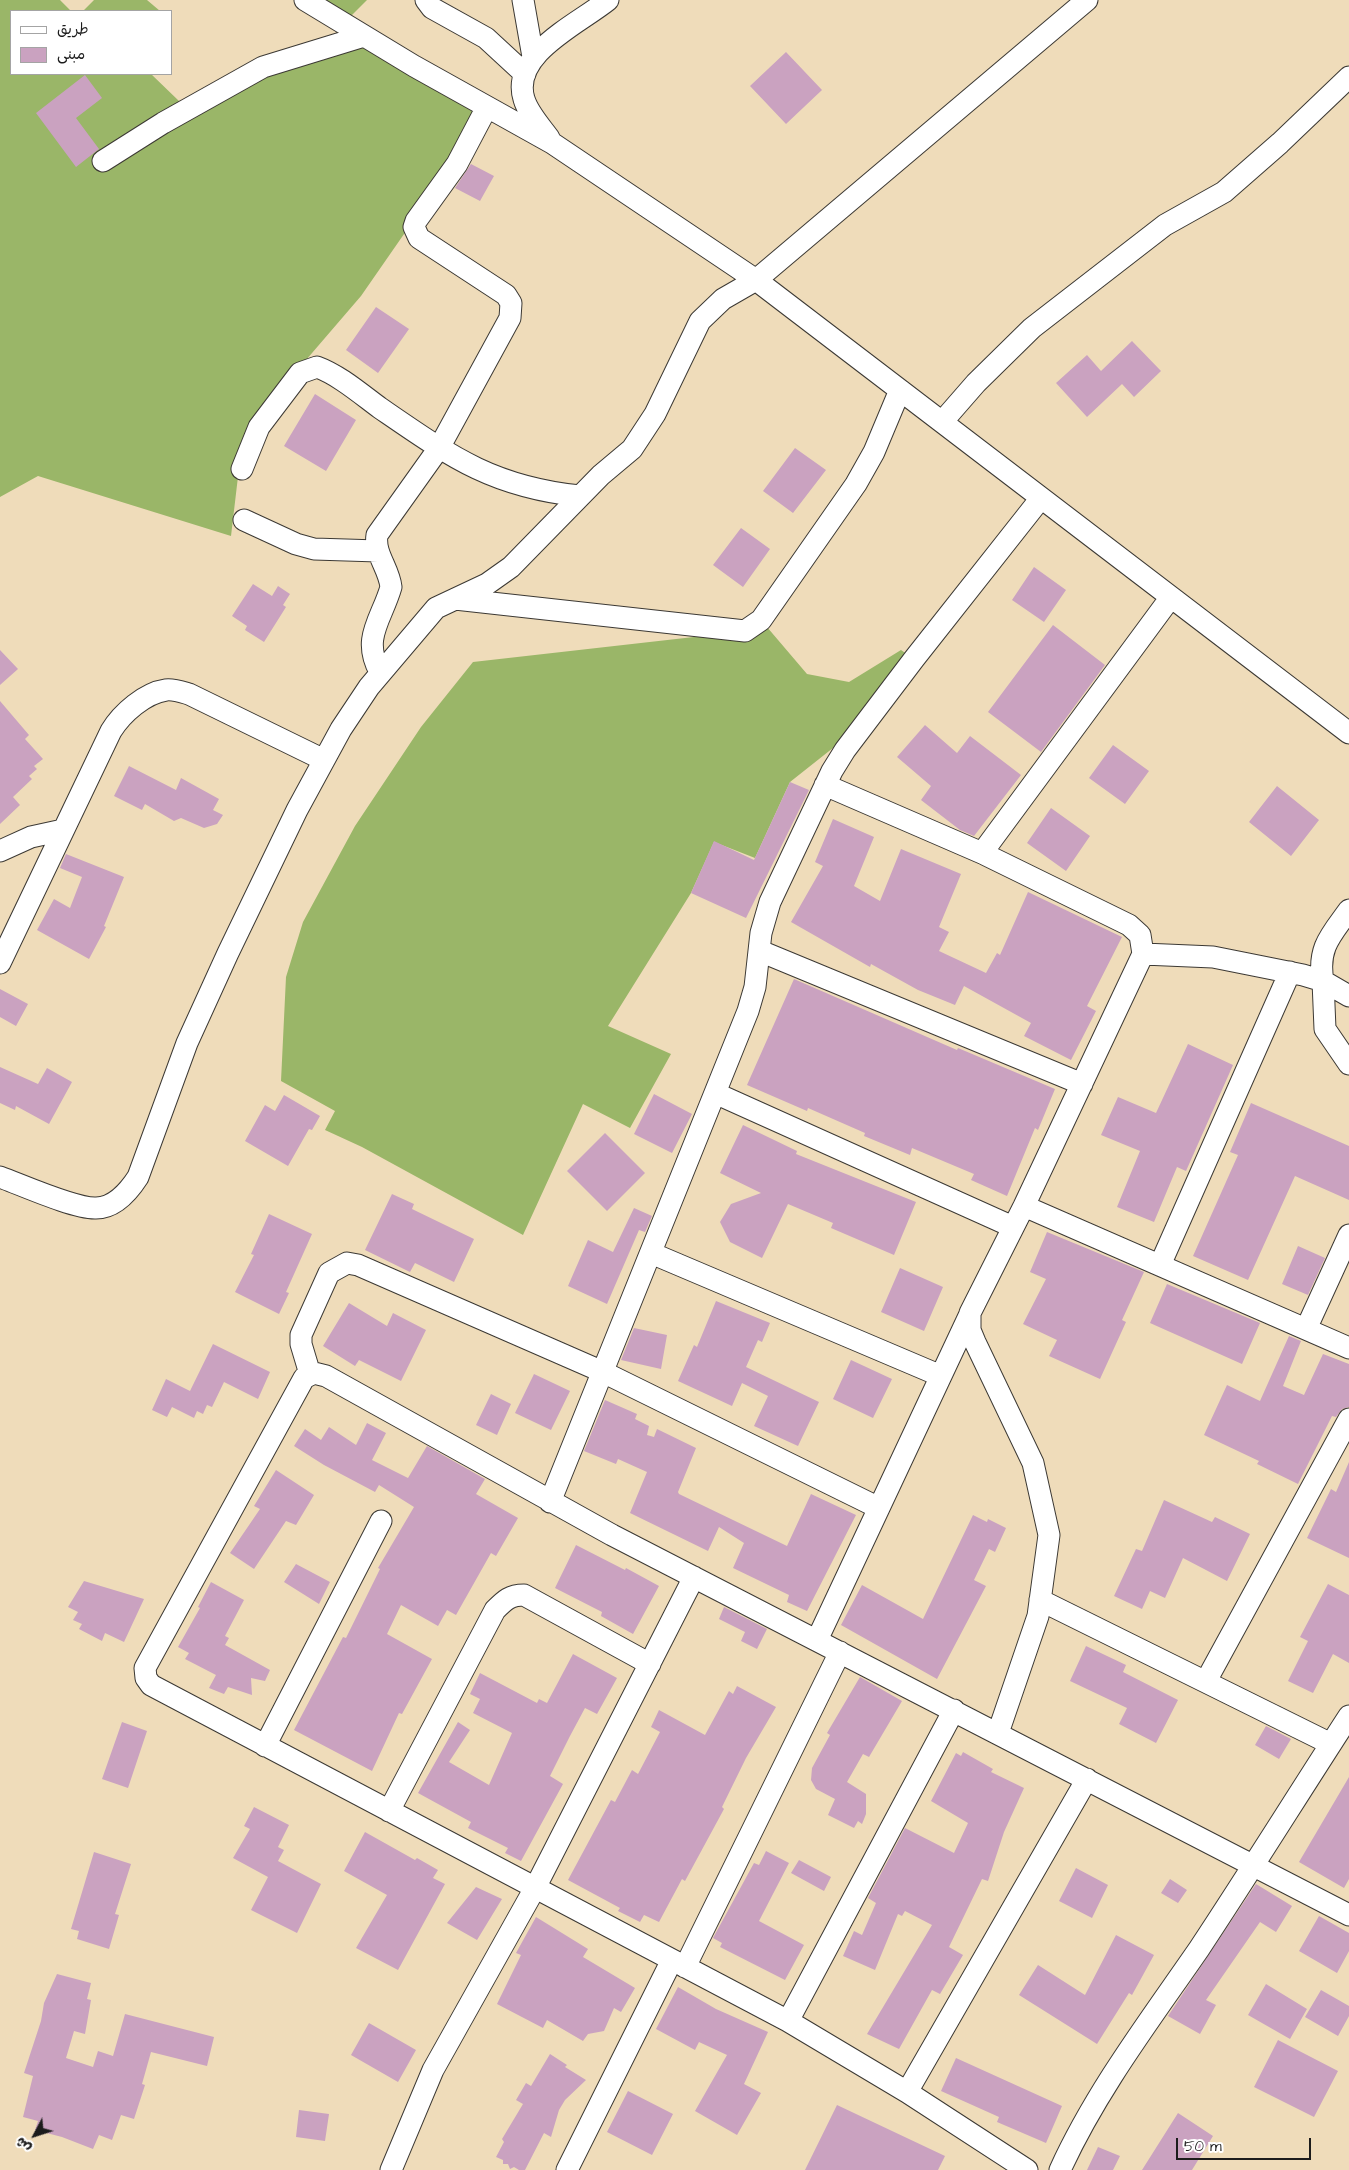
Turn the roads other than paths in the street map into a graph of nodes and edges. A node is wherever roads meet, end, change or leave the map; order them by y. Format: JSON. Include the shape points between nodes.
{"nodes":[{"id":1,"x":305,"y":0,"type":"edge"},
{"id":2,"x":426,"y":0,"type":"edge"},
{"id":3,"x":523,"y":0,"type":"edge"},
{"id":4,"x":608,"y":0,"type":"edge"},
{"id":5,"x":1087,"y":0,"type":"edge"},
{"id":6,"x":364,"y":36,"type":"junction"},
{"id":7,"x":528,"y":65,"type":"junction"},
{"id":8,"x":1349,"y":78,"type":"edge"},
{"id":9,"x":487,"y":107,"type":"junction"},
{"id":10,"x":552,"y":143,"type":"junction"},
{"id":11,"x":103,"y":161,"type":"dead end"},
{"id":12,"x":756,"y":280,"type":"junction"},
{"id":13,"x":900,"y":390,"type":"junction"},
{"id":14,"x":942,"y":422,"type":"junction"},
{"id":15,"x":439,"y":448,"type":"junction"},
{"id":16,"x":242,"y":468,"type":"dead end"},
{"id":17,"x":580,"y":496,"type":"junction"},
{"id":18,"x":1041,"y":498,"type":"junction"},
{"id":19,"x":244,"y":520,"type":"dead end"},
{"id":20,"x":378,"y":551,"type":"junction"},
{"id":21,"x":1172,"y":597,"type":"junction"},
{"id":22,"x":452,"y":598,"type":"junction"},
{"id":23,"x":380,"y":672,"type":"junction"},
{"id":24,"x":1349,"y":733,"type":"edge"},
{"id":25,"x":324,"y":760,"type":"junction"},
{"id":26,"x":825,"y":785,"type":"junction"},
{"id":27,"x":63,"y":830,"type":"junction"},
{"id":28,"x":0,"y":851,"type":"edge"},
{"id":29,"x":982,"y":853,"type":"junction"},
{"id":30,"x":1349,"y":910,"type":"edge"},
{"id":31,"x":760,"y":951,"type":"junction"},
{"id":32,"x":1143,"y":954,"type":"junction"},
{"id":33,"x":0,"y":962,"type":"edge"},
{"id":34,"x":1290,"y":972,"type":"junction"},
{"id":35,"x":1323,"y":981,"type":"junction"},
{"id":36,"x":1349,"y":996,"type":"edge"},
{"id":37,"x":1349,"y":1064,"type":"edge"},
{"id":38,"x":1082,"y":1084,"type":"junction"},
{"id":39,"x":715,"y":1093,"type":"junction"},
{"id":40,"x":0,"y":1178,"type":"edge"},
{"id":41,"x":1024,"y":1206,"type":"junction"},
{"id":42,"x":1013,"y":1226,"type":"junction"},
{"id":43,"x":1349,"y":1235,"type":"edge"},
{"id":44,"x":651,"y":1253,"type":"junction"},
{"id":45,"x":1160,"y":1266,"type":"junction"},
{"id":46,"x":970,"y":1313,"type":"junction"},
{"id":47,"x":1306,"y":1329,"type":"junction"},
{"id":48,"x":1349,"y":1348,"type":"edge"},
{"id":49,"x":603,"y":1372,"type":"junction"},
{"id":50,"x":310,"y":1374,"type":"junction"},
{"id":51,"x":941,"y":1376,"type":"junction"},
{"id":52,"x":1349,"y":1419,"type":"edge"},
{"id":53,"x":550,"y":1502,"type":"junction"},
{"id":54,"x":879,"y":1508,"type":"junction"},
{"id":55,"x":381,"y":1521,"type":"dead end"},
{"id":56,"x":694,"y":1577,"type":"junction"},
{"id":57,"x":1040,"y":1600,"type":"junction"},
{"id":58,"x":818,"y":1640,"type":"junction"},
{"id":59,"x":840,"y":1652,"type":"junction"},
{"id":60,"x":650,"y":1664,"type":"junction"},
{"id":61,"x":1206,"y":1681,"type":"junction"},
{"id":62,"x":954,"y":1710,"type":"junction"},
{"id":63,"x":1349,"y":1716,"type":"edge"},
{"id":64,"x":998,"y":1733,"type":"junction"},
{"id":65,"x":1331,"y":1744,"type":"junction"},
{"id":66,"x":265,"y":1746,"type":"junction"},
{"id":67,"x":1087,"y":1779,"type":"junction"},
{"id":68,"x":388,"y":1811,"type":"junction"},
{"id":69,"x":1254,"y":1866,"type":"junction"},
{"id":70,"x":535,"y":1888,"type":"junction"},
{"id":71,"x":1349,"y":1915,"type":"edge"},
{"id":72,"x":678,"y":1964,"type":"junction"},
{"id":73,"x":788,"y":2021,"type":"junction"},
{"id":74,"x":907,"y":2092,"type":"junction"},
{"id":75,"x":391,"y":2170,"type":"edge"},
{"id":76,"x":567,"y":2170,"type":"edge"},
{"id":77,"x":1026,"y":2170,"type":"edge"},
{"id":78,"x":1060,"y":2170,"type":"edge"}],
"edges":[{"from":1,"to":6,"type":"street"},
{"from":2,"to":7,"type":"street","via":[[432,8]]},
{"from":3,"to":7,"type":"street"},
{"from":4,"to":7,"type":"street"},
{"from":5,"to":12,"type":"street"},
{"from":6,"to":9,"type":"street"},
{"from":6,"to":11,"type":"street","via":[[263,67]]},
{"from":7,"to":10,"type":"street","via":[[523,98]]},
{"from":8,"to":14,"type":"street","via":[[1224,192],[1165,225],[1032,328],[976,382]]},
{"from":9,"to":10,"type":"street"},
{"from":9,"to":15,"type":"street","via":[[457,164],[414,227],[419,238],[506,295],[512,312]]},
{"from":10,"to":12,"type":"street"},
{"from":12,"to":13,"type":"street"},
{"from":12,"to":17,"type":"street","via":[[723,299],[706,314],[642,438]]},
{"from":13,"to":14,"type":"street"},
{"from":13,"to":22,"type":"street","via":[[874,452],[856,484],[761,620],[745,631]]},
{"from":14,"to":18,"type":"street"},
{"from":15,"to":16,"type":"street","via":[[316,367],[300,374],[259,427]]},
{"from":15,"to":17,"type":"street","via":[[502,481],[551,493]]},
{"from":15,"to":20,"type":"street","via":[[377,535]]},
{"from":17,"to":22,"type":"street","via":[[511,567],[487,584]]},
{"from":18,"to":21,"type":"street"},
{"from":18,"to":26,"type":"street","via":[[845,750]]},
{"from":19,"to":20,"type":"street","via":[[314,549]]},
{"from":20,"to":23,"type":"street","via":[[391,587],[371,643]]},
{"from":21,"to":24,"type":"street"},
{"from":21,"to":29,"type":"street"},
{"from":22,"to":23,"type":"street","via":[[431,613]]},
{"from":23,"to":25,"type":"street","via":[[351,712]]},
{"from":25,"to":27,"type":"street","via":[[189,694],[168,690],[156,693],[115,724]]},
{"from":25,"to":40,"type":"street","via":[[187,1042],[138,1177],[130,1190],[114,1201],[94,1208]]},
{"from":26,"to":29,"type":"street"},
{"from":26,"to":31,"type":"street","via":[[770,902],[761,933]]},
{"from":27,"to":28,"type":"street","via":[[31,837]]},
{"from":27,"to":33,"type":"street"},
{"from":29,"to":32,"type":"street","via":[[1129,925],[1140,935]]},
{"from":30,"to":35,"type":"street","via":[[1328,939],[1320,963]]},
{"from":31,"to":38,"type":"street"},
{"from":31,"to":39,"type":"street","via":[[748,1011]]},
{"from":32,"to":34,"type":"street","via":[[1213,957]]},
{"from":32,"to":38,"type":"street"},
{"from":34,"to":35,"type":"street"},
{"from":34,"to":45,"type":"street"},
{"from":35,"to":36,"type":"street"},
{"from":35,"to":37,"type":"street","via":[[1324,1029]]},
{"from":38,"to":41,"type":"street"},
{"from":39,"to":42,"type":"street"},
{"from":39,"to":44,"type":"street"},
{"from":41,"to":42,"type":"street"},
{"from":41,"to":45,"type":"street"},
{"from":42,"to":46,"type":"street"},
{"from":43,"to":47,"type":"street"},
{"from":44,"to":49,"type":"street"},
{"from":44,"to":51,"type":"street"},
{"from":45,"to":47,"type":"street"},
{"from":46,"to":51,"type":"street"},
{"from":46,"to":57,"type":"street","via":[[970,1330],[975,1342],[1033,1463],[1050,1535]]},
{"from":47,"to":48,"type":"street"},
{"from":49,"to":50,"type":"street","via":[[347,1263],[329,1273],[301,1335]]},
{"from":49,"to":53,"type":"street"},
{"from":49,"to":54,"type":"street"},
{"from":50,"to":53,"type":"street","via":[[326,1376]]},
{"from":50,"to":66,"type":"street","via":[[304,1378],[145,1668],[151,1685]]},
{"from":51,"to":54,"type":"street"},
{"from":52,"to":61,"type":"street"},
{"from":53,"to":56,"type":"street"},
{"from":54,"to":58,"type":"street"},
{"from":55,"to":66,"type":"street"},
{"from":56,"to":58,"type":"street"},
{"from":56,"to":60,"type":"street"},
{"from":57,"to":61,"type":"street"},
{"from":57,"to":64,"type":"street","via":[[1038,1616]]},
{"from":58,"to":59,"type":"street"},
{"from":59,"to":62,"type":"street"},
{"from":59,"to":72,"type":"street"},
{"from":60,"to":68,"type":"street","via":[[524,1595],[506,1599],[495,1610]]},
{"from":60,"to":70,"type":"street"},
{"from":61,"to":65,"type":"street"},
{"from":62,"to":64,"type":"street"},
{"from":62,"to":73,"type":"street"},
{"from":63,"to":65,"type":"street"},
{"from":64,"to":67,"type":"street"},
{"from":65,"to":69,"type":"street"},
{"from":66,"to":68,"type":"street"},
{"from":67,"to":69,"type":"street"},
{"from":67,"to":74,"type":"street"},
{"from":68,"to":70,"type":"street"},
{"from":69,"to":71,"type":"street"},
{"from":69,"to":78,"type":"street","via":[[1123,2060],[1070,2147]]},
{"from":70,"to":72,"type":"street"},
{"from":70,"to":75,"type":"street","via":[[433,2070]]},
{"from":72,"to":73,"type":"street"},
{"from":72,"to":76,"type":"street"},
{"from":73,"to":74,"type":"street"},
{"from":74,"to":77,"type":"street"}]}
